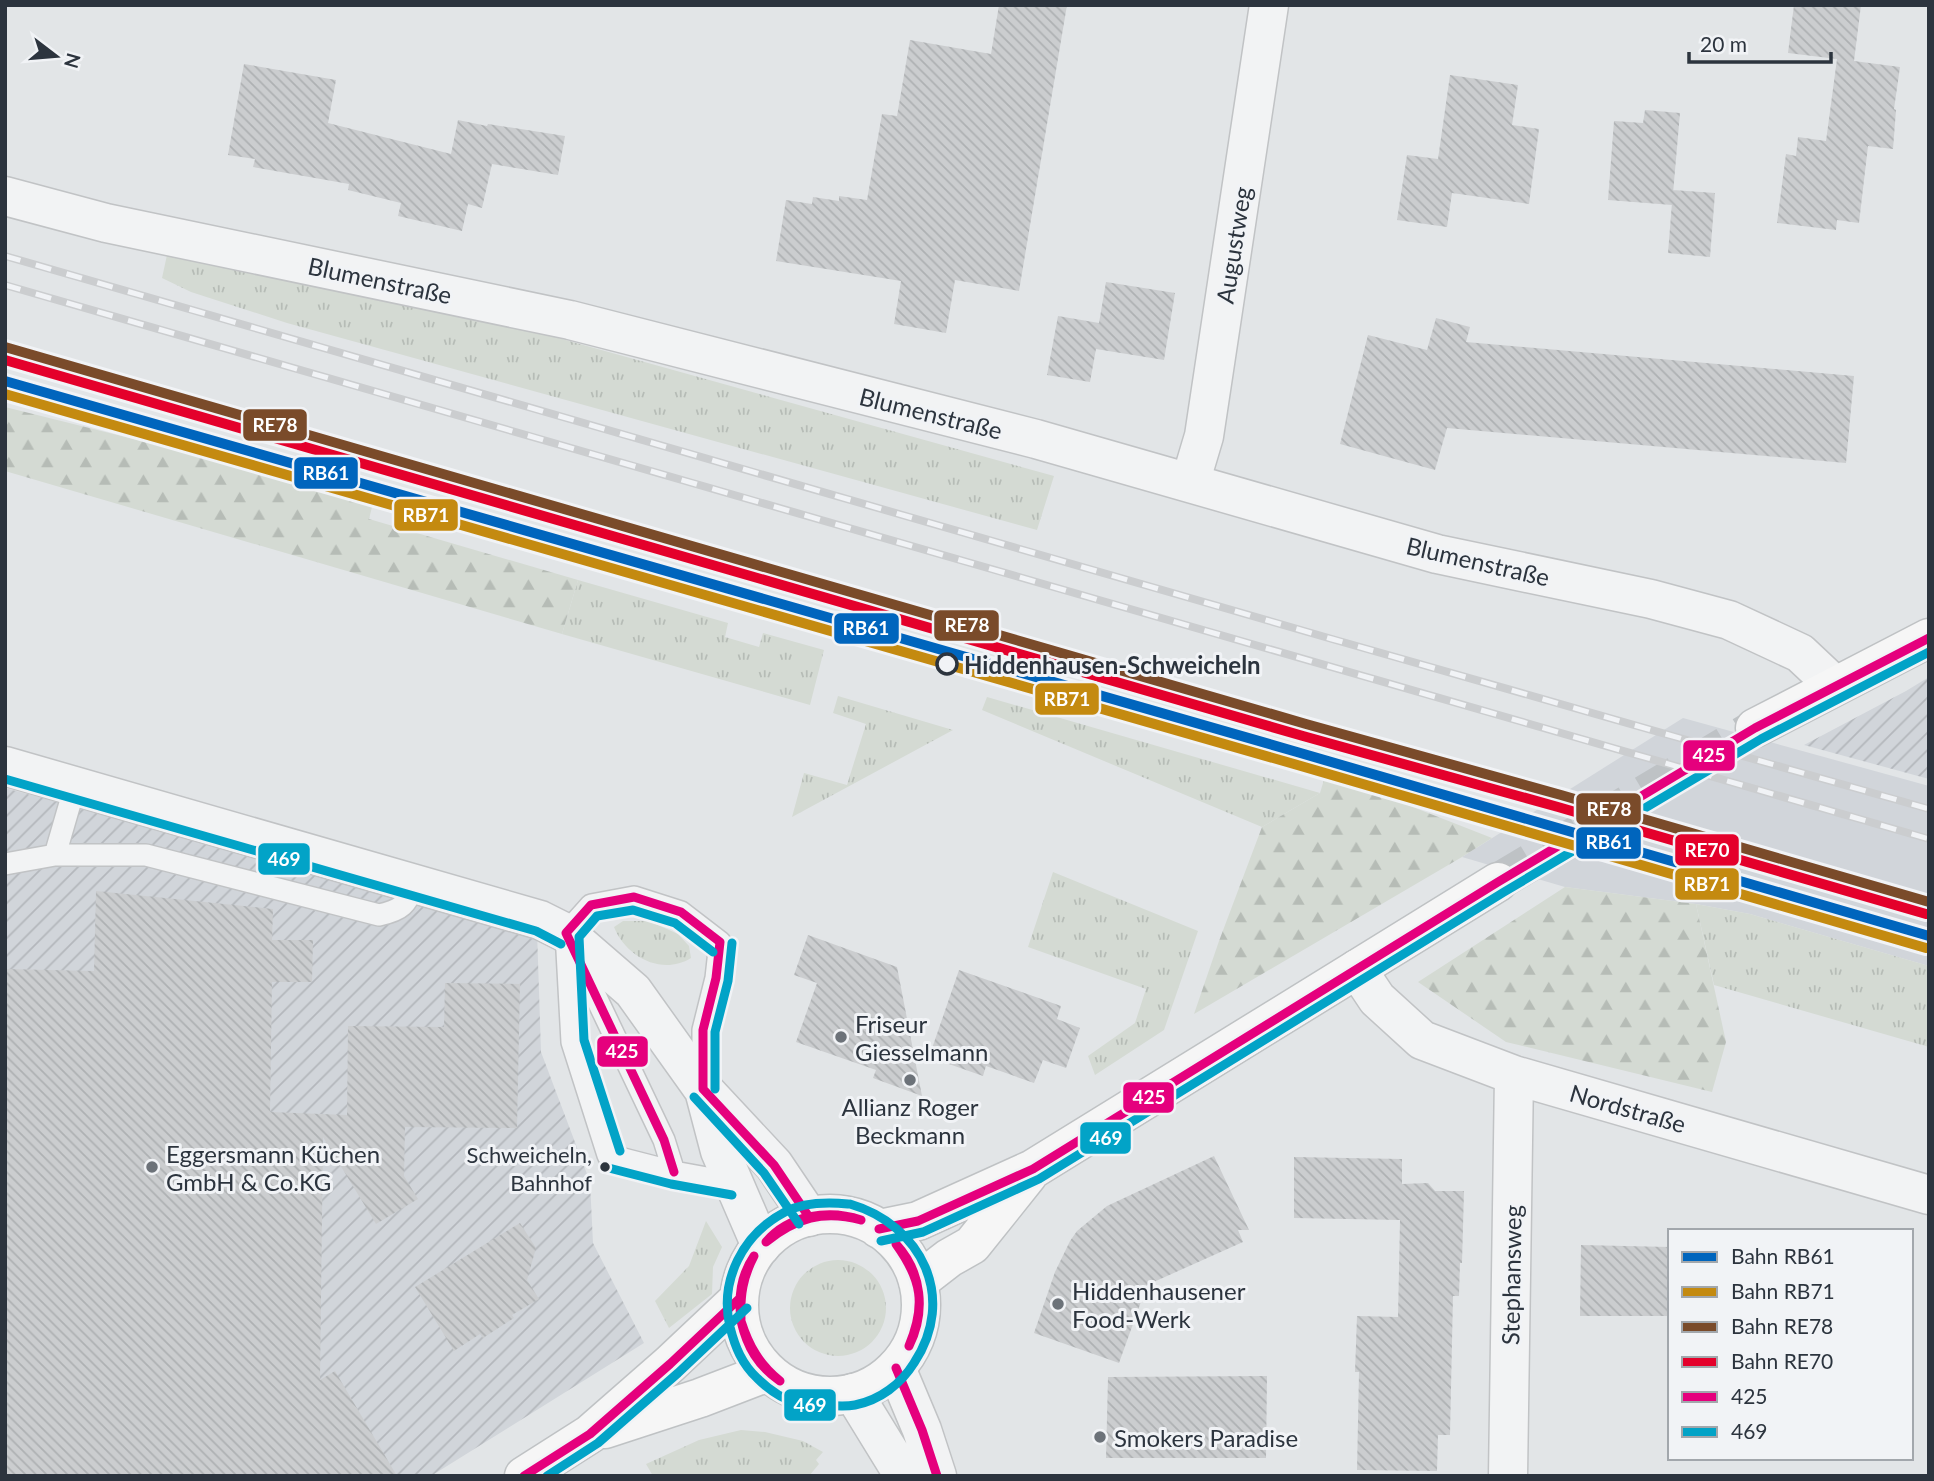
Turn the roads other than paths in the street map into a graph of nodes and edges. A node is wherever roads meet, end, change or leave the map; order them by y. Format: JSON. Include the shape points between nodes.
{"nodes":[{"id":1,"x":1269,"y":5,"type":"edge"},
{"id":2,"x":5,"y":196,"type":"edge"},
{"id":3,"x":1190,"y":483,"type":"junction"},
{"id":4,"x":1929,"y":638,"type":"edge"},
{"id":5,"x":1835,"y":685,"type":"junction"},
{"id":6,"x":1755,"y":727,"type":"tunnel mouth"},
{"id":7,"x":5,"y":766,"type":"edge"},
{"id":8,"x":75,"y":786,"type":"junction"},
{"id":9,"x":55,"y":855,"type":"junction"},
{"id":10,"x":5,"y":864,"type":"edge"},
{"id":11,"x":1498,"y":881,"type":"tunnel mouth"},
{"id":12,"x":415,"y":884,"type":"junction"},
{"id":13,"x":566,"y":933,"type":"junction"},
{"id":14,"x":1357,"y":969,"type":"junction"},
{"id":15,"x":1514,"y":1075,"type":"junction"},
{"id":16,"x":703,"y":1088,"type":"junction"},
{"id":17,"x":1032,"y":1169,"type":"junction"},
{"id":18,"x":674,"y":1172,"type":"junction"},
{"id":19,"x":734,"y":1183,"type":"junction"},
{"id":20,"x":1929,"y":1195,"type":"edge"},
{"id":21,"x":809,"y":1217,"type":"junction"},
{"id":22,"x":879,"y":1229,"type":"junction"},
{"id":23,"x":761,"y":1246,"type":"junction"},
{"id":24,"x":918,"y":1282,"type":"junction"},
{"id":25,"x":739,"y":1299,"type":"junction"},
{"id":26,"x":895,"y":1368,"type":"junction"},
{"id":27,"x":768,"y":1372,"type":"junction"},
{"id":28,"x":853,"y":1393,"type":"junction"},
{"id":29,"x":590,"y":1434,"type":"junction"},
{"id":30,"x":524,"y":1476,"type":"edge"},
{"id":31,"x":904,"y":1476,"type":"edge"},
{"id":32,"x":937,"y":1476,"type":"edge"},
{"id":33,"x":1508,"y":1476,"type":"edge"}],
"edges":[{"from":1,"to":3,"type":"street","name":"Augustweg","via":[[1204,436]]},
{"from":2,"to":3,"type":"street","name":"Blumenstraße","via":[[107,223],[570,320]]},
{"from":3,"to":5,"type":"street","name":"Blumenstraße","via":[[1437,554],[1651,598],[1729,620],[1800,653]]},
{"from":4,"to":5,"type":"main road"},
{"from":5,"to":6,"type":"main road"},
{"from":7,"to":8,"type":"street"},
{"from":8,"to":9,"type":"lane"},
{"from":8,"to":12,"type":"street"},
{"from":9,"to":10,"type":"lane"},
{"from":9,"to":12,"type":"lane","via":[[146,855],[379,915],[407,904]]},
{"from":11,"to":14,"type":"main road"},
{"from":12,"to":13,"type":"street","via":[[540,920]]},
{"from":13,"to":16,"type":"street","via":[[633,990]]},
{"from":13,"to":16,"type":"lane","via":[[590,905],[634,897],[681,912],[720,942],[703,1030]]},
{"from":13,"to":18,"type":"lane","via":[[664,1140]]},
{"from":13,"to":18,"type":"lane","via":[[572,1042],[608,1155]]},
{"from":14,"to":15,"type":"street","name":"Nordstraße","via":[[1377,999],[1422,1040]]},
{"from":14,"to":17,"type":"main road"},
{"from":15,"to":20,"type":"street","name":"Nordstraße"},
{"from":15,"to":33,"type":"street","name":"Stephansweg"},
{"from":16,"to":19,"type":"street"},
{"from":16,"to":21,"type":"street","via":[[774,1165]]},
{"from":17,"to":22,"type":"main road","via":[[918,1221]]},
{"from":17,"to":24,"type":"main road","via":[[972,1245]]},
{"from":18,"to":19,"type":"lane"},
{"from":19,"to":23,"type":"street"},
{"from":21,"to":22,"type":"main road","via":[[847,1216]]},
{"from":21,"to":23,"type":"main road","via":[[791,1223]]},
{"from":22,"to":24,"type":"main road","via":[[910,1262]]},
{"from":23,"to":25,"type":"main road","via":[[742,1280]]},
{"from":24,"to":26,"type":"main road","via":[[918,1329]]},
{"from":25,"to":27,"type":"main road","via":[[741,1326],[751,1352]]},
{"from":25,"to":29,"type":"main road"},
{"from":26,"to":28,"type":"main road","via":[[869,1388]]},
{"from":26,"to":32,"type":"street"},
{"from":27,"to":28,"type":"main road","via":[[806,1393]]},
{"from":27,"to":29,"type":"main road"},
{"from":28,"to":31,"type":"street"},
{"from":29,"to":30,"type":"main road"}]}
